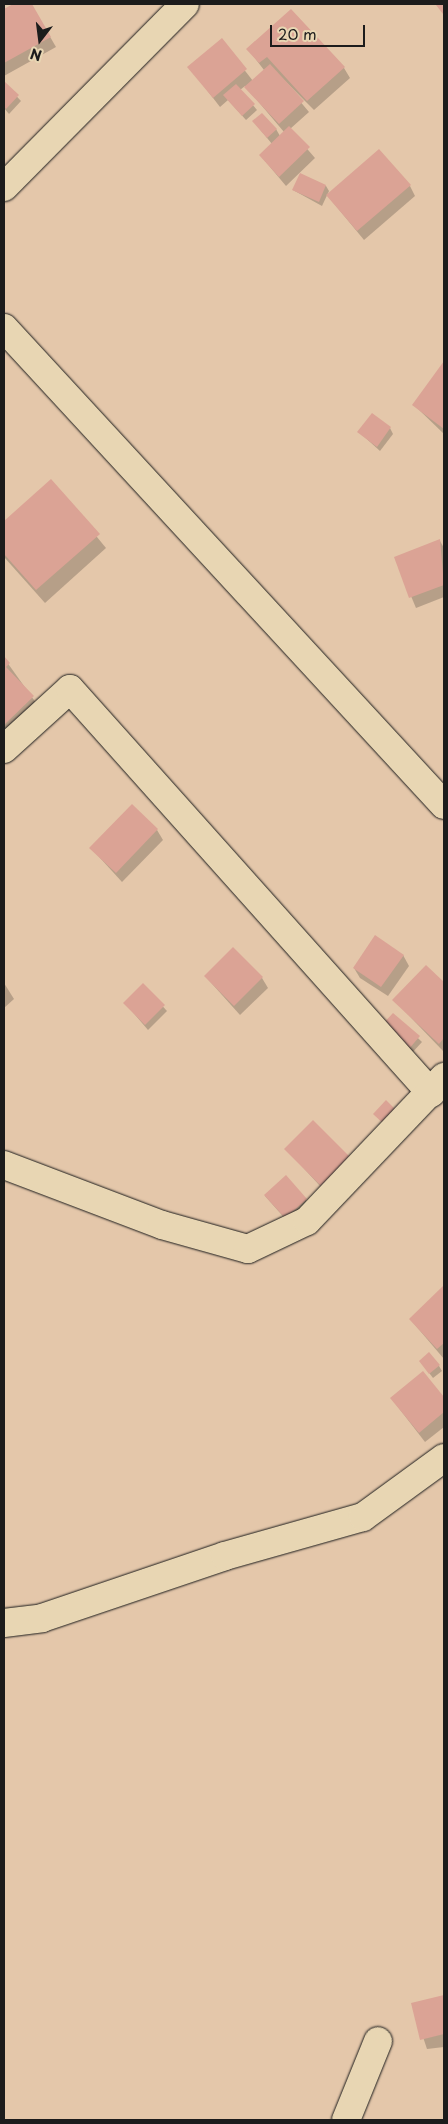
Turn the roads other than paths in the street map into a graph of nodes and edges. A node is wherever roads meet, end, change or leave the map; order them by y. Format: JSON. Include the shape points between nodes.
{"nodes":[{"id":1,"x":185,"y":4,"type":"edge"},
{"id":2,"x":4,"y":187,"type":"edge"},
{"id":3,"x":4,"y":328,"type":"edge"},
{"id":4,"x":4,"y":749,"type":"edge"},
{"id":5,"x":444,"y":805,"type":"edge"},
{"id":6,"x":438,"y":1085,"type":"edge"},
{"id":7,"x":4,"y":1165,"type":"edge"},
{"id":8,"x":444,"y":1458,"type":"edge"},
{"id":9,"x":4,"y":1623,"type":"edge"},
{"id":10,"x":378,"y":2041,"type":"dead end"},
{"id":11,"x":346,"y":2120,"type":"edge"}],
"edges":[{"from":1,"to":2,"type":"street"},
{"from":3,"to":5,"type":"street"},
{"from":4,"to":6,"type":"street","via":[[70,689]]},
{"from":6,"to":7,"type":"street","via":[[306,1221],[248,1249],[162,1225]]},
{"from":8,"to":9,"type":"street","via":[[364,1516],[225,1556],[42,1618]]},
{"from":10,"to":11,"type":"street"}]}
